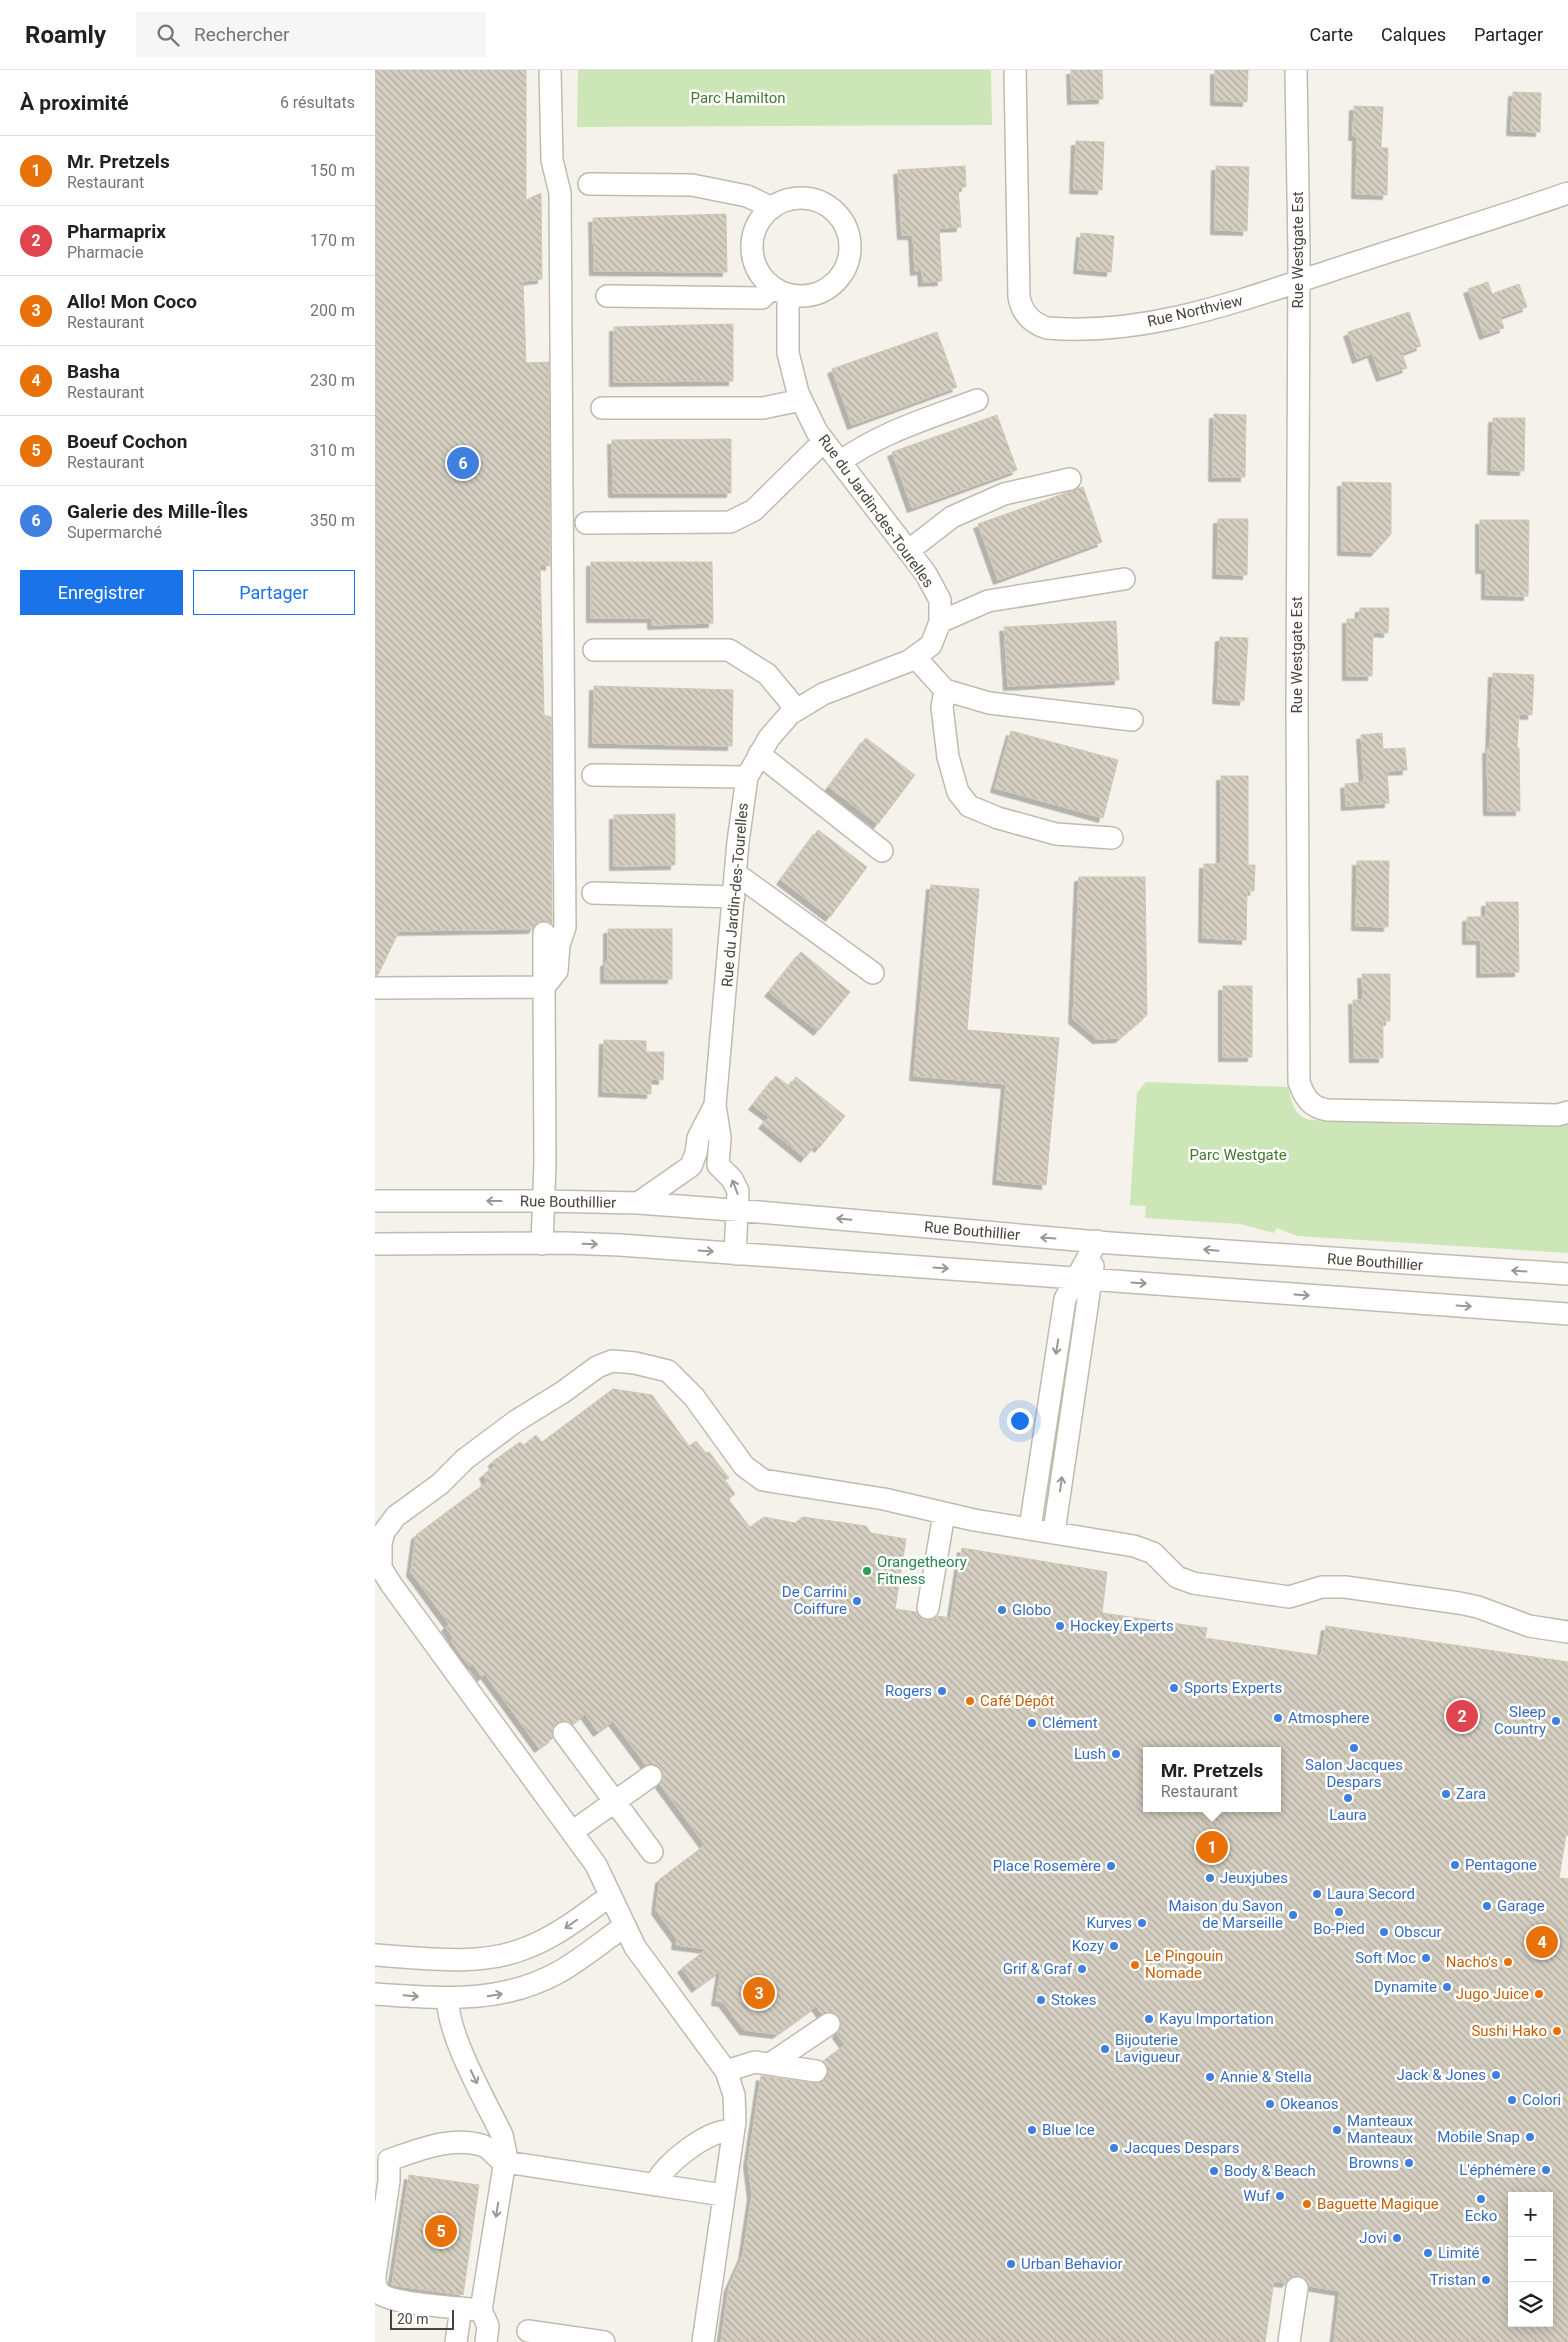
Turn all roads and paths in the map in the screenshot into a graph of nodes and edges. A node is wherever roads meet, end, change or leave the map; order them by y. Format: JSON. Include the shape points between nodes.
{"nodes":[{"id":1,"x":550,"y":70,"type":"edge"},
{"id":2,"x":1015,"y":70,"type":"edge"},
{"id":3,"x":1296,"y":70,"type":"edge"},
{"id":4,"x":589,"y":184,"type":"dead end"},
{"id":5,"x":1568,"y":193,"type":"edge"},
{"id":6,"x":772,"y":208,"type":"junction"},
{"id":7,"x":1299,"y":282,"type":"junction"},
{"id":8,"x":780,"y":291,"type":"junction"},
{"id":9,"x":607,"y":296,"type":"dead end"},
{"id":10,"x":801,"y":400,"type":"junction"},
{"id":11,"x":977,"y":400,"type":"dead end"},
{"id":12,"x":602,"y":408,"type":"dead end"},
{"id":13,"x":824,"y":441,"type":"junction"},
{"id":14,"x":840,"y":462,"type":"junction"},
{"id":15,"x":1070,"y":479,"type":"dead end"},
{"id":16,"x":586,"y":522,"type":"dead end"},
{"id":17,"x":908,"y":551,"type":"junction"},
{"id":18,"x":1124,"y":578,"type":"dead end"},
{"id":19,"x":940,"y":622,"type":"junction"},
{"id":20,"x":594,"y":650,"type":"dead end"},
{"id":21,"x":915,"y":657,"type":"junction"},
{"id":22,"x":945,"y":690,"type":"junction"},
{"id":23,"x":797,"y":710,"type":"junction"},
{"id":24,"x":1132,"y":720,"type":"dead end"},
{"id":25,"x":759,"y":754,"type":"junction"},
{"id":26,"x":593,"y":775,"type":"dead end"},
{"id":27,"x":747,"y":777,"type":"junction"},
{"id":28,"x":1112,"y":838,"type":"dead end"},
{"id":29,"x":882,"y":851,"type":"dead end"},
{"id":30,"x":735,"y":873,"type":"junction"},
{"id":31,"x":593,"y":893,"type":"dead end"},
{"id":32,"x":734,"y":897,"type":"junction"},
{"id":33,"x":544,"y":933,"type":"dead end"},
{"id":34,"x":873,"y":973,"type":"dead end"},
{"id":35,"x":544,"y":987,"type":"junction"},
{"id":36,"x":375,"y":988,"type":"edge"},
{"id":37,"x":715,"y":1105,"type":"junction"},
{"id":38,"x":1568,"y":1112,"type":"edge"},
{"id":39,"x":691,"y":1166,"type":"junction"},
{"id":40,"x":721,"y":1169,"type":"junction"},
{"id":41,"x":543,"y":1200,"type":"junction"},
{"id":42,"x":375,"y":1202,"type":"edge"},
{"id":43,"x":638,"y":1203,"type":"junction"},
{"id":44,"x":738,"y":1210,"type":"junction"},
{"id":45,"x":1097,"y":1241,"type":"junction"},
{"id":46,"x":375,"y":1244,"type":"edge"},
{"id":47,"x":541,"y":1244,"type":"junction"},
{"id":48,"x":735,"y":1254,"type":"junction"},
{"id":49,"x":1568,"y":1274,"type":"edge"},
{"id":50,"x":1083,"y":1279,"type":"junction"},
{"id":51,"x":1568,"y":1314,"type":"edge"},
{"id":52,"x":944,"y":1514,"type":"junction"},
{"id":53,"x":1030,"y":1528,"type":"junction"},
{"id":54,"x":1054,"y":1532,"type":"junction"},
{"id":55,"x":378,"y":1548,"type":"edge"},
{"id":56,"x":928,"y":1608,"type":"dead end"},
{"id":57,"x":1568,"y":1632,"type":"edge"},
{"id":58,"x":564,"y":1733,"type":"dead end"},
{"id":59,"x":651,"y":1776,"type":"dead end"},
{"id":60,"x":615,"y":1802,"type":"junction"},
{"id":61,"x":572,"y":1832,"type":"junction"},
{"id":62,"x":652,"y":1852,"type":"dead end"},
{"id":63,"x":610,"y":1896,"type":"junction"},
{"id":64,"x":625,"y":1926,"type":"junction"},
{"id":65,"x":375,"y":1955,"type":"edge"},
{"id":66,"x":375,"y":1994,"type":"edge"},
{"id":67,"x":448,"y":1998,"type":"junction"},
{"id":68,"x":829,"y":2024,"type":"dead end"},
{"id":69,"x":770,"y":2064,"type":"junction"},
{"id":70,"x":726,"y":2071,"type":"junction"},
{"id":71,"x":815,"y":2071,"type":"dead end"},
{"id":72,"x":733,"y":2131,"type":"junction"},
{"id":73,"x":505,"y":2162,"type":"junction"},
{"id":74,"x":655,"y":2185,"type":"junction"},
{"id":75,"x":723,"y":2195,"type":"junction"},
{"id":76,"x":1297,"y":2288,"type":"dead end"},
{"id":77,"x":471,"y":2309,"type":"junction"},
{"id":78,"x":528,"y":2331,"type":"dead end"},
{"id":79,"x":456,"y":2342,"type":"edge"},
{"id":80,"x":485,"y":2342,"type":"edge"},
{"id":81,"x":598,"y":2342,"type":"edge"},
{"id":82,"x":703,"y":2342,"type":"edge"},
{"id":83,"x":1289,"y":2342,"type":"edge"}],
"edges":[{"from":1,"to":35,"type":"street","via":[[552,160],[561,193],[565,927],[559,945],[557,970]]},
{"from":2,"to":7,"type":"street","name":"Rue Northview","via":[[1018,283],[1020,305],[1032,321],[1047,328],[1079,328],[1168,320]]},
{"from":3,"to":7,"type":"street","name":"Rue Westgate Est"},
{"from":4,"to":6,"type":"street","via":[[692,185],[747,196]]},
{"from":5,"to":7,"type":"street","name":"Rue Northview"},
{"from":6,"to":8,"type":"street","via":[[762,216],[754,231],[753,259],[760,275]]},
{"from":6,"to":8,"type":"street","via":[[792,198],[819,200],[845,223],[851,248],[848,265],[841,278],[828,289],[812,296]]},
{"from":7,"to":38,"type":"street","name":"Rue Westgate Est","via":[[1299,1082],[1307,1101],[1322,1110],[1558,1115]]},
{"from":8,"to":9,"type":"street","via":[[762,298]]},
{"from":8,"to":10,"type":"street","name":"Rue du Jardin-des-Tourelles","via":[[788,353]]},
{"from":10,"to":12,"type":"street","via":[[763,408]]},
{"from":10,"to":13,"type":"street","name":"Rue du Jardin-des-Tourelles"},
{"from":11,"to":14,"type":"street","via":[[890,433]]},
{"from":13,"to":14,"type":"street","name":"Rue du Jardin-des-Tourelles"},
{"from":13,"to":16,"type":"street","via":[[755,510],[730,522]]},
{"from":14,"to":17,"type":"street","name":"Rue du Jardin-des-Tourelles"},
{"from":15,"to":17,"type":"street","via":[[1004,494],[952,517]]},
{"from":17,"to":19,"type":"street","name":"Rue du Jardin-des-Tourelles","via":[[940,600]]},
{"from":18,"to":19,"type":"street","via":[[988,601]]},
{"from":19,"to":21,"type":"street","name":"Rue du Jardin-des-Tourelles","via":[[931,645]]},
{"from":20,"to":23,"type":"street","via":[[729,650],[767,674]]},
{"from":21,"to":22,"type":"street"},
{"from":21,"to":23,"type":"street","name":"Rue du Jardin-des-Tourelles","via":[[887,672],[823,694]]},
{"from":22,"to":24,"type":"street","via":[[989,704]]},
{"from":22,"to":28,"type":"street","via":[[942,707],[948,757],[958,792],[969,806],[998,818],[1056,834]]},
{"from":23,"to":25,"type":"street","name":"Rue du Jardin-des-Tourelles","via":[[769,738]]},
{"from":25,"to":27,"type":"street","name":"Rue du Jardin-des-Tourelles"},
{"from":25,"to":29,"type":"street"},
{"from":26,"to":27,"type":"street"},
{"from":27,"to":30,"type":"street","name":"Rue du Jardin-des-Tourelles"},
{"from":30,"to":32,"type":"street","name":"Rue du Jardin-des-Tourelles"},
{"from":30,"to":34,"type":"street"},
{"from":31,"to":32,"type":"street"},
{"from":32,"to":37,"type":"street","name":"Rue du Jardin-des-Tourelles"},
{"from":33,"to":35,"type":"street"},
{"from":35,"to":36,"type":"street"},
{"from":35,"to":41,"type":"street"},
{"from":37,"to":39,"type":"street","name":"Rue du Jardin-des-Tourelles","via":[[698,1138]]},
{"from":37,"to":40,"type":"street","name":"Rue du Jardin-des-Tourelles","via":[[720,1138],[718,1165]]},
{"from":39,"to":40,"type":"street","via":[[705,1172]]},
{"from":39,"to":43,"type":"street"},
{"from":44,"to":40,"type":"street","one_way":true,"via":[[738,1191]]},
{"from":41,"to":42,"type":"street","name":"Rue Bouthillier","one_way":true},
{"from":41,"to":43,"type":"street","name":"Rue Bouthillier"},
{"from":41,"to":47,"type":"street"},
{"from":43,"to":44,"type":"street","name":"Rue Bouthillier"},
{"from":45,"to":44,"type":"street","name":"Rue Bouthillier","one_way":true},
{"from":44,"to":48,"type":"street"},
{"from":49,"to":45,"type":"street","name":"Rue Bouthillier","one_way":true},
{"from":45,"to":50,"type":"street"},
{"from":46,"to":47,"type":"street"},
{"from":47,"to":48,"type":"street","one_way":true,"via":[[619,1245]]},
{"from":48,"to":50,"type":"street","one_way":true},
{"from":50,"to":51,"type":"street","one_way":true},
{"from":50,"to":53,"type":"street","one_way":true,"via":[[1065,1299]]},
{"from":54,"to":50,"type":"street","one_way":true},
{"from":52,"to":53,"type":"street"},
{"from":52,"to":55,"type":"street","via":[[884,1499],[763,1480],[744,1466],[694,1397],[669,1371],[612,1361],[597,1367],[541,1404],[465,1459],[440,1484],[396,1516],[384,1532]]},
{"from":52,"to":56,"type":"street"},
{"from":53,"to":54,"type":"street"},
{"from":54,"to":57,"type":"street","via":[[1145,1549],[1177,1577],[1193,1583],[1289,1597],[1322,1587],[1345,1587],[1459,1603],[1529,1626]]},
{"from":55,"to":61,"type":"street","via":[[381,1568],[391,1584]]},
{"from":58,"to":60,"type":"street"},
{"from":59,"to":60,"type":"street"},
{"from":60,"to":61,"type":"street"},
{"from":60,"to":62,"type":"street"},
{"from":61,"to":63,"type":"street","via":[[596,1866]]},
{"from":63,"to":64,"type":"street"},
{"from":63,"to":65,"type":"street","one_way":true,"via":[[546,1939],[506,1954],[467,1958]]},
{"from":67,"to":64,"type":"street","one_way":true,"via":[[504,1993],[540,1981]]},
{"from":64,"to":70,"type":"street","via":[[635,1947]]},
{"from":66,"to":67,"type":"street","one_way":true},
{"from":67,"to":73,"type":"street","one_way":true,"via":[[454,2032],[502,2135]]},
{"from":68,"to":69,"type":"street"},
{"from":69,"to":70,"type":"street","via":[[749,2062]]},
{"from":69,"to":71,"type":"street"},
{"from":70,"to":72,"type":"street","via":[[735,2095]]},
{"from":72,"to":74,"type":"street","via":[[714,2133],[670,2162]]},
{"from":72,"to":75,"type":"street"},
{"from":73,"to":74,"type":"street"},
{"from":73,"to":77,"type":"street","one_way":true},
{"from":73,"to":77,"type":"street","via":[[482,2145],[451,2143],[389,2160],[389,2181],[375,2276],[377,2289],[388,2298]]},
{"from":74,"to":75,"type":"street"},
{"from":75,"to":82,"type":"street"},
{"from":76,"to":83,"type":"street"},
{"from":77,"to":79,"type":"street"},
{"from":77,"to":80,"type":"street","via":[[488,2326]]},
{"from":78,"to":81,"type":"street"}]}
